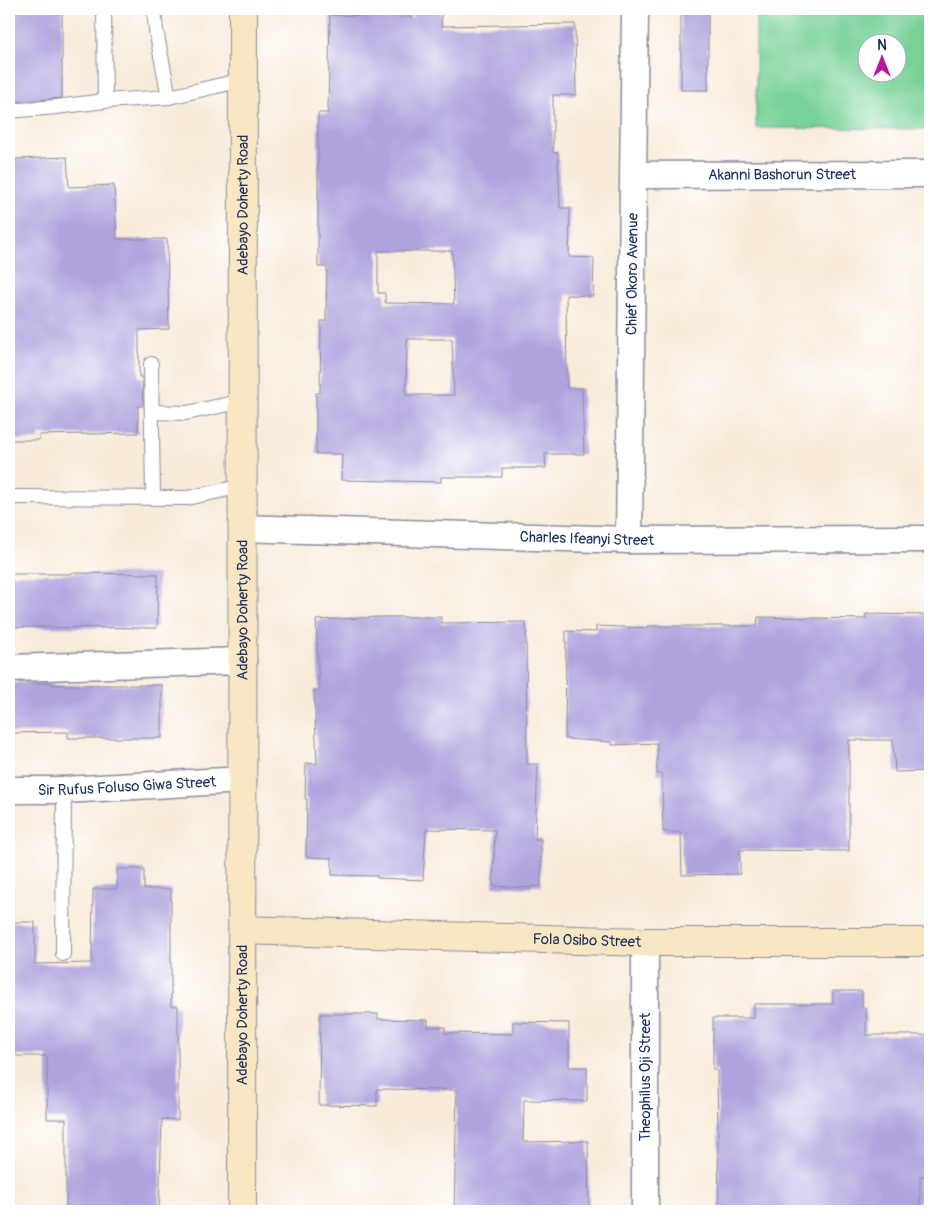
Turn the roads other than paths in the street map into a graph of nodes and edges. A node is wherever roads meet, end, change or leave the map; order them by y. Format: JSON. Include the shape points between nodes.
{"nodes":[{"id":1,"x":104,"y":9,"type":"edge"},
{"id":2,"x":154,"y":9,"type":"edge"},
{"id":3,"x":243,"y":9,"type":"edge"},
{"id":4,"x":635,"y":9,"type":"edge"},
{"id":5,"x":243,"y":80,"type":"junction"},
{"id":6,"x":169,"y":97,"type":"junction"},
{"id":7,"x":105,"y":101,"type":"junction"},
{"id":8,"x":9,"y":111,"type":"edge"},
{"id":9,"x":930,"y":174,"type":"edge"},
{"id":10,"x":634,"y":175,"type":"junction"},
{"id":11,"x":151,"y":364,"type":"dead end"},
{"id":12,"x":244,"y":401,"type":"junction"},
{"id":13,"x":152,"y":412,"type":"junction"},
{"id":14,"x":243,"y":486,"type":"junction"},
{"id":15,"x":9,"y":497,"type":"edge"},
{"id":16,"x":153,"y":498,"type":"junction"},
{"id":17,"x":243,"y":528,"type":"junction"},
{"id":18,"x":930,"y":539,"type":"edge"},
{"id":19,"x":629,"y":540,"type":"junction"},
{"id":20,"x":243,"y":661,"type":"junction"},
{"id":21,"x":9,"y":668,"type":"edge"},
{"id":22,"x":243,"y":780,"type":"junction"},
{"id":23,"x":9,"y":790,"type":"edge"},
{"id":24,"x":64,"y":790,"type":"junction"},
{"id":25,"x":243,"y":930,"type":"junction"},
{"id":26,"x":645,"y":942,"type":"junction"},
{"id":27,"x":930,"y":942,"type":"edge"},
{"id":28,"x":63,"y":954,"type":"dead end"},
{"id":29,"x":242,"y":1211,"type":"edge"},
{"id":30,"x":645,"y":1211,"type":"edge"}],
"edges":[{"from":1,"to":7,"type":"lane"},
{"from":2,"to":6,"type":"lane"},
{"from":3,"to":5,"type":"street","name":"Adebayo Doherty Road"},
{"from":4,"to":10,"type":"street","name":"Chief Okoro Avenue"},
{"from":5,"to":6,"type":"lane"},
{"from":5,"to":12,"type":"street","name":"Adebayo Doherty Road"},
{"from":6,"to":7,"type":"lane"},
{"from":7,"to":8,"type":"lane"},
{"from":9,"to":10,"type":"street","name":"Akanni Bashorun Street"},
{"from":10,"to":19,"type":"street","name":"Chief Okoro Avenue"},
{"from":11,"to":13,"type":"lane"},
{"from":12,"to":13,"type":"lane","via":[[186,413]]},
{"from":12,"to":14,"type":"street","name":"Adebayo Doherty Road"},
{"from":13,"to":16,"type":"lane"},
{"from":14,"to":16,"type":"lane","via":[[187,498]]},
{"from":14,"to":17,"type":"street","name":"Adebayo Doherty Road"},
{"from":15,"to":16,"type":"lane"},
{"from":17,"to":19,"type":"street","name":"Charles Ifeanyi Street"},
{"from":17,"to":20,"type":"street","name":"Adebayo Doherty Road"},
{"from":18,"to":19,"type":"street","name":"Charles Ifeanyi Street"},
{"from":20,"to":21,"type":"street"},
{"from":20,"to":22,"type":"street","name":"Adebayo Doherty Road"},
{"from":22,"to":24,"type":"street","name":"Sir Rufus Foluso Giwa Street"},
{"from":22,"to":25,"type":"street","name":"Adebayo Doherty Road"},
{"from":23,"to":24,"type":"street","name":"Sir Rufus Foluso Giwa Street"},
{"from":24,"to":28,"type":"lane"},
{"from":25,"to":26,"type":"street","name":"Fola Osibo Street"},
{"from":25,"to":29,"type":"street","name":"Adebayo Doherty Road"},
{"from":26,"to":27,"type":"street","name":"Fola Osibo Street"},
{"from":26,"to":30,"type":"street","name":"Theophilus Oji Street"}]}
